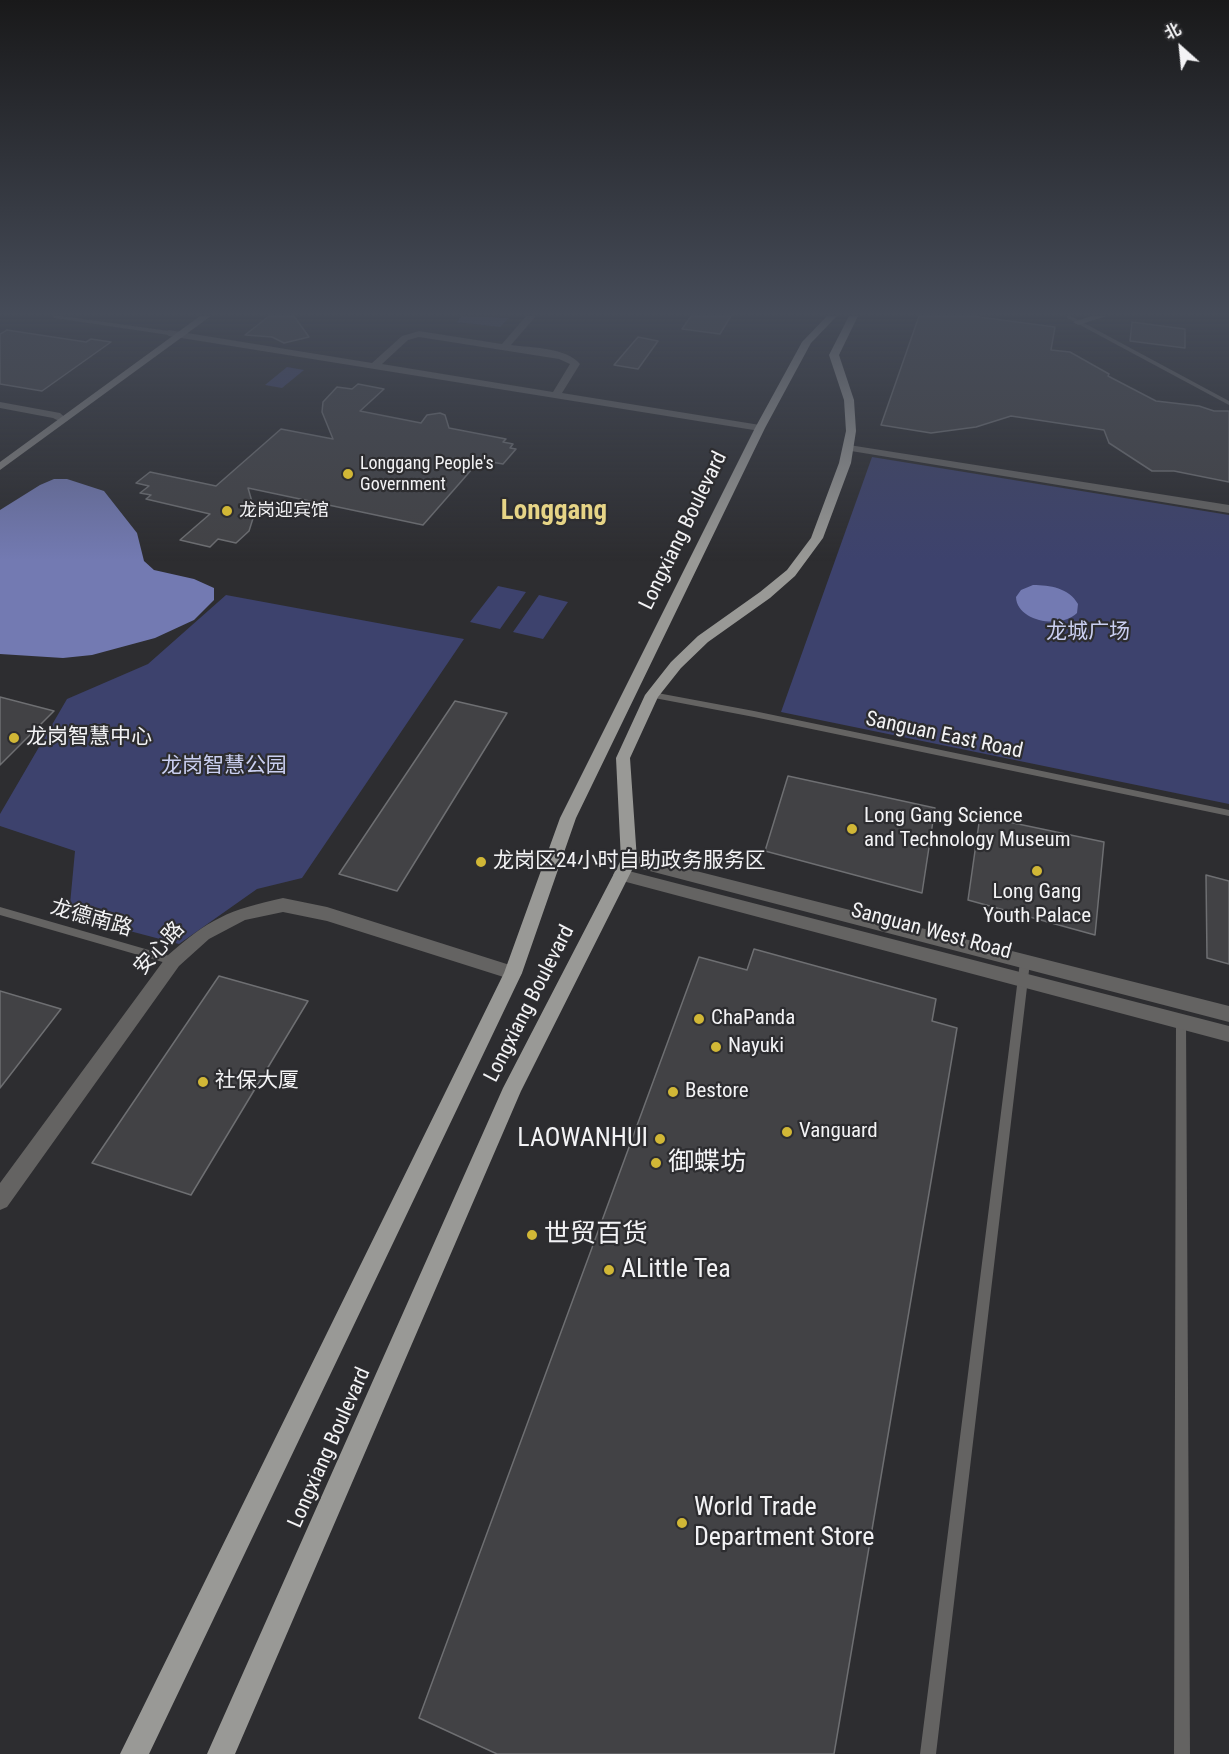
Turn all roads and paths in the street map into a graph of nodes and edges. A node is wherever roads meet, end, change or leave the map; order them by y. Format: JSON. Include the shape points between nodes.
{"nodes":[{"id":1,"x":83,"y":398,"type":"edge"},
{"id":2,"x":86,"y":398,"type":"edge"},
{"id":3,"x":574,"y":398,"type":"edge"},
{"id":4,"x":776,"y":398,"type":"edge"},
{"id":5,"x":848,"y":398,"type":"edge"},
{"id":6,"x":0,"y":405,"type":"edge"},
{"id":7,"x":0,"y":413,"type":"edge"},
{"id":8,"x":55,"y":419,"type":"junction"},
{"id":9,"x":760,"y":428,"type":"junction"},
{"id":10,"x":849,"y":448,"type":"junction"},
{"id":11,"x":0,"y":455,"type":"edge"},
{"id":12,"x":0,"y":467,"type":"edge"},
{"id":13,"x":1229,"y":509,"type":"edge"},
{"id":14,"x":652,"y":695,"type":"junction"},
{"id":15,"x":1229,"y":813,"type":"edge"},
{"id":16,"x":625,"y":868,"type":"junction"},
{"id":17,"x":0,"y":911,"type":"edge"},
{"id":18,"x":173,"y":961,"type":"junction"},
{"id":19,"x":1024,"y":971,"type":"junction"},
{"id":20,"x":513,"y":973,"type":"junction"},
{"id":21,"x":1229,"y":1014,"type":"edge"},
{"id":22,"x":1181,"y":1021,"type":"junction"},
{"id":23,"x":1229,"y":1034,"type":"edge"},
{"id":24,"x":0,"y":1200,"type":"edge"},
{"id":25,"x":134,"y":1754,"type":"edge"},
{"id":26,"x":221,"y":1754,"type":"edge"},
{"id":27,"x":928,"y":1754,"type":"edge"},
{"id":28,"x":1182,"y":1754,"type":"edge"}],
"edges":[{"from":1,"to":8,"type":"main road"},
{"from":2,"to":8,"type":"main road"},
{"from":3,"to":9,"type":"street"},
{"from":4,"to":9,"type":"main road","name":"Longxiang Boulevard"},
{"from":5,"to":10,"type":"main road"},
{"from":6,"to":8,"type":"street"},
{"from":7,"to":8,"type":"street"},
{"from":8,"to":11,"type":"main road"},
{"from":8,"to":12,"type":"main road"},
{"from":9,"to":20,"type":"main road","name":"Longxiang Boulevard","via":[[568,818]]},
{"from":10,"to":13,"type":"street"},
{"from":10,"to":14,"type":"main road","via":[[818,538],[801,561],[765,595],[703,639]]},
{"from":14,"to":15,"type":"lane","name":"Sanguan East Road"},
{"from":14,"to":16,"type":"main road","via":[[623,758]]},
{"from":16,"to":19,"type":"street","name":"Sanguan West Road"},
{"from":16,"to":26,"type":"main road","name":"Longxiang Boulevard","via":[[513,1088]]},
{"from":17,"to":18,"type":"lane","name":"龙德南路"},
{"from":18,"to":20,"type":"street","name":"安心路","via":[[203,934],[241,914],[283,905],[327,914]]},
{"from":18,"to":24,"type":"street","name":"安心路"},
{"from":19,"to":21,"type":"street","name":"Sanguan West Road"},
{"from":19,"to":22,"type":"street","name":"Sanguan West Road"},
{"from":19,"to":27,"type":"lane"},
{"from":20,"to":25,"type":"main road","name":"Longxiang Boulevard"},
{"from":22,"to":23,"type":"street","name":"Sanguan West Road"},
{"from":22,"to":28,"type":"lane"}]}
